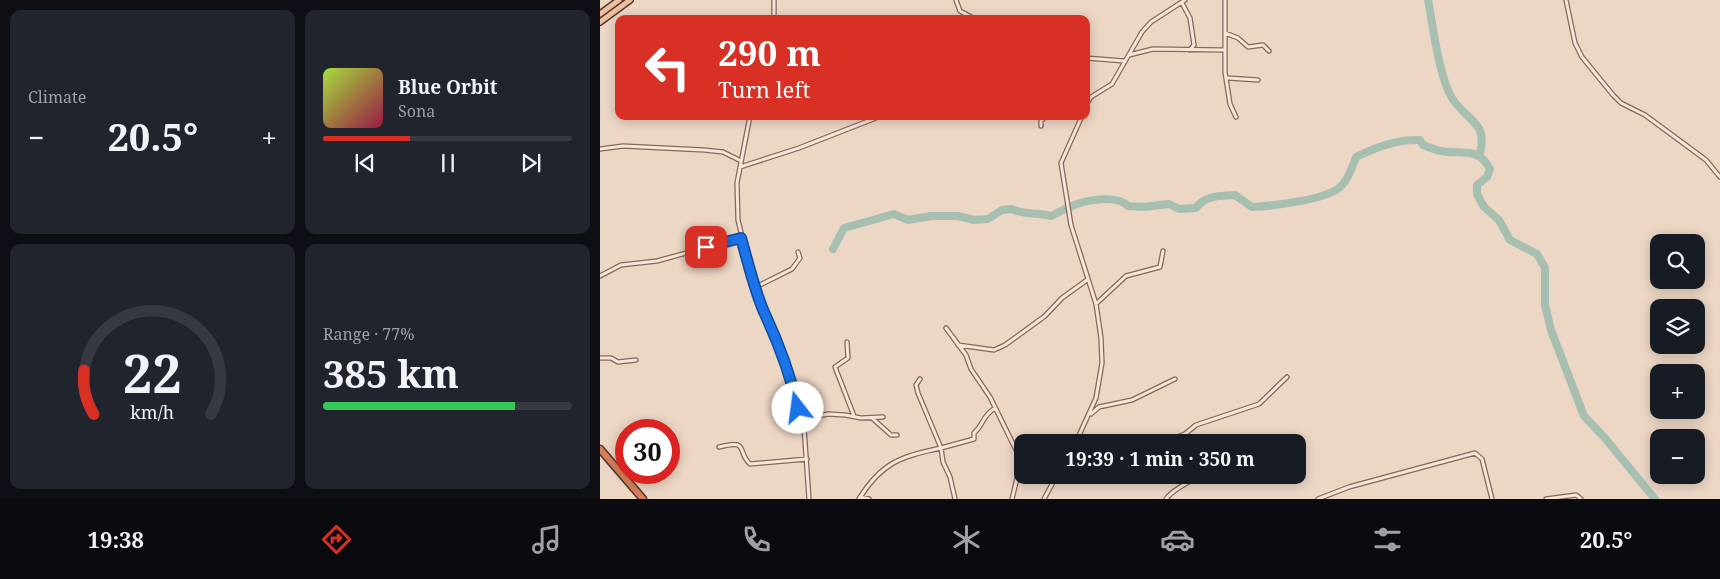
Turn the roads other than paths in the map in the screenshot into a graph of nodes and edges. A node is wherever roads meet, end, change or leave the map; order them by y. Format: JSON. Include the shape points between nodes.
{"nodes":[{"id":1,"x":619,"y":0,"type":"edge"},
{"id":2,"x":630,"y":0,"type":"edge"},
{"id":3,"x":774,"y":0,"type":"edge"},
{"id":4,"x":956,"y":0,"type":"edge"},
{"id":5,"x":1225,"y":0,"type":"edge"},
{"id":6,"x":1566,"y":0,"type":"edge"},
{"id":7,"x":1183,"y":1,"type":"edge"},
{"id":8,"x":600,"y":14,"type":"edge"},
{"id":9,"x":774,"y":15,"type":"edge"},
{"id":10,"x":968,"y":15,"type":"edge"},
{"id":11,"x":600,"y":22,"type":"edge"},
{"id":12,"x":1225,"y":33,"type":"junction"},
{"id":13,"x":1224,"y":50,"type":"junction"},
{"id":14,"x":1190,"y":51,"type":"junction"},
{"id":15,"x":1269,"y":51,"type":"dead end"},
{"id":16,"x":1128,"y":55,"type":"junction"},
{"id":17,"x":1090,"y":58,"type":"edge"},
{"id":18,"x":1124,"y":61,"type":"junction"},
{"id":19,"x":1228,"y":78,"type":"junction"},
{"id":20,"x":1258,"y":80,"type":"dead end"},
{"id":21,"x":1090,"y":99,"type":"edge"},
{"id":22,"x":1236,"y":117,"type":"dead end"},
{"id":23,"x":749,"y":120,"type":"edge"},
{"id":24,"x":871,"y":120,"type":"edge"},
{"id":25,"x":1042,"y":120,"type":"edge"},
{"id":26,"x":1080,"y":120,"type":"edge"},
{"id":27,"x":1041,"y":126,"type":"dead end"},
{"id":28,"x":600,"y":149,"type":"edge"},
{"id":29,"x":741,"y":161,"type":"junction"},
{"id":30,"x":740,"y":167,"type":"junction"},
{"id":31,"x":1720,"y":177,"type":"edge"},
{"id":32,"x":741,"y":238,"type":"junction"},
{"id":33,"x":798,"y":252,"type":"dead end"},
{"id":34,"x":1163,"y":252,"type":"dead end"},
{"id":35,"x":600,"y":276,"type":"edge"},
{"id":36,"x":1087,"y":280,"type":"junction"},
{"id":37,"x":756,"y":287,"type":"junction"},
{"id":38,"x":1096,"y":304,"type":"junction"},
{"id":39,"x":946,"y":328,"type":"dead end"},
{"id":40,"x":847,"y":342,"type":"dead end"},
{"id":41,"x":957,"y":344,"type":"junction"},
{"id":42,"x":600,"y":358,"type":"edge"},
{"id":43,"x":636,"y":360,"type":"dead end"},
{"id":44,"x":1287,"y":377,"type":"dead end"},
{"id":45,"x":920,"y":379,"type":"dead end"},
{"id":46,"x":1175,"y":379,"type":"dead end"},
{"id":47,"x":995,"y":408,"type":"junction"},
{"id":48,"x":1091,"y":414,"type":"junction"},
{"id":49,"x":854,"y":416,"type":"junction"},
{"id":50,"x":883,"y":417,"type":"dead end"},
{"id":51,"x":872,"y":418,"type":"junction"},
{"id":52,"x":802,"y":419,"type":"junction"},
{"id":53,"x":1080,"y":434,"type":"edge"},
{"id":54,"x":1185,"y":434,"type":"edge"},
{"id":55,"x":897,"y":435,"type":"dead end"},
{"id":56,"x":1014,"y":446,"type":"edge"},
{"id":57,"x":719,"y":447,"type":"dead end"},
{"id":58,"x":941,"y":448,"type":"junction"},
{"id":59,"x":600,"y":449,"type":"edge"},
{"id":60,"x":807,"y":459,"type":"junction"},
{"id":61,"x":1017,"y":484,"type":"edge"},
{"id":62,"x":1052,"y":484,"type":"edge"},
{"id":63,"x":1188,"y":484,"type":"edge"},
{"id":64,"x":860,"y":498,"type":"edge"},
{"id":65,"x":643,"y":499,"type":"edge"},
{"id":66,"x":809,"y":499,"type":"edge"},
{"id":67,"x":869,"y":499,"type":"edge"},
{"id":68,"x":955,"y":499,"type":"edge"},
{"id":69,"x":1012,"y":499,"type":"edge"},
{"id":70,"x":1044,"y":499,"type":"edge"},
{"id":71,"x":1166,"y":499,"type":"edge"},
{"id":72,"x":1318,"y":499,"type":"edge"},
{"id":73,"x":1492,"y":499,"type":"edge"},
{"id":74,"x":1546,"y":499,"type":"edge"},
{"id":75,"x":1581,"y":499,"type":"edge"}],
"edges":[{"from":1,"to":8,"type":"main road"},
{"from":2,"to":11,"type":"main road"},
{"from":3,"to":9,"type":"street"},
{"from":4,"to":10,"type":"street","via":[[960,11]]},
{"from":5,"to":12,"type":"street"},
{"from":6,"to":31,"type":"street","via":[[1575,43],[1612,95],[1706,160]]},
{"from":7,"to":14,"type":"street","via":[[1194,39]]},
{"from":7,"to":16,"type":"street","via":[[1151,22]]},
{"from":12,"to":13,"type":"street"},
{"from":12,"to":15,"type":"street","via":[[1248,46],[1264,45]]},
{"from":13,"to":14,"type":"street"},
{"from":13,"to":19,"type":"street"},
{"from":14,"to":16,"type":"street","via":[[1153,49]]},
{"from":16,"to":18,"type":"street"},
{"from":17,"to":18,"type":"street"},
{"from":18,"to":21,"type":"street","via":[[1112,84]]},
{"from":19,"to":20,"type":"street"},
{"from":19,"to":22,"type":"street","via":[[1230,104]]},
{"from":23,"to":29,"type":"street"},
{"from":24,"to":30,"type":"street"},
{"from":25,"to":27,"type":"street"},
{"from":26,"to":36,"type":"street","via":[[1061,163],[1071,225]]},
{"from":28,"to":29,"type":"street","via":[[623,146],[704,150],[724,152]]},
{"from":29,"to":30,"type":"street"},
{"from":30,"to":32,"type":"street","via":[[736,193]]},
{"from":32,"to":35,"type":"street","via":[[657,261],[621,265]]},
{"from":32,"to":37,"type":"street"},
{"from":33,"to":37,"type":"street","via":[[800,258],[795,266]]},
{"from":34,"to":38,"type":"street","via":[[1160,267],[1126,276]]},
{"from":36,"to":38,"type":"street"},
{"from":36,"to":41,"type":"street","via":[[1005,345],[994,350]]},
{"from":37,"to":52,"type":"street","via":[[785,360]]},
{"from":38,"to":48,"type":"street","via":[[1101,368]]},
{"from":39,"to":41,"type":"street"},
{"from":40,"to":49,"type":"street","via":[[848,358],[835,367]]},
{"from":41,"to":47,"type":"street"},
{"from":42,"to":43,"type":"street","via":[[618,362]]},
{"from":44,"to":54,"type":"street","via":[[1259,404],[1196,425]]},
{"from":45,"to":58,"type":"street","via":[[916,385],[918,392]]},
{"from":46,"to":48,"type":"street","via":[[1132,400],[1100,407]]},
{"from":47,"to":56,"type":"street"},
{"from":47,"to":58,"type":"street","via":[[986,414],[974,433],[974,439]]},
{"from":48,"to":53,"type":"street"},
{"from":49,"to":51,"type":"street"},
{"from":49,"to":52,"type":"street","via":[[828,414]]},
{"from":50,"to":51,"type":"street"},
{"from":51,"to":55,"type":"street","via":[[891,435]]},
{"from":52,"to":60,"type":"street"},
{"from":57,"to":60,"type":"street","via":[[733,443],[738,445],[750,464]]},
{"from":58,"to":64,"type":"street","via":[[917,453],[887,466]]},
{"from":58,"to":68,"type":"street"},
{"from":59,"to":65,"type":"highway"},
{"from":60,"to":66,"type":"street"},
{"from":61,"to":69,"type":"street"},
{"from":62,"to":70,"type":"street"},
{"from":63,"to":71,"type":"street","via":[[1174,490]]},
{"from":64,"to":67,"type":"street"},
{"from":72,"to":73,"type":"street","via":[[1349,487],[1474,453],[1482,459]]},
{"from":74,"to":75,"type":"street","via":[[1576,495]]}]}
